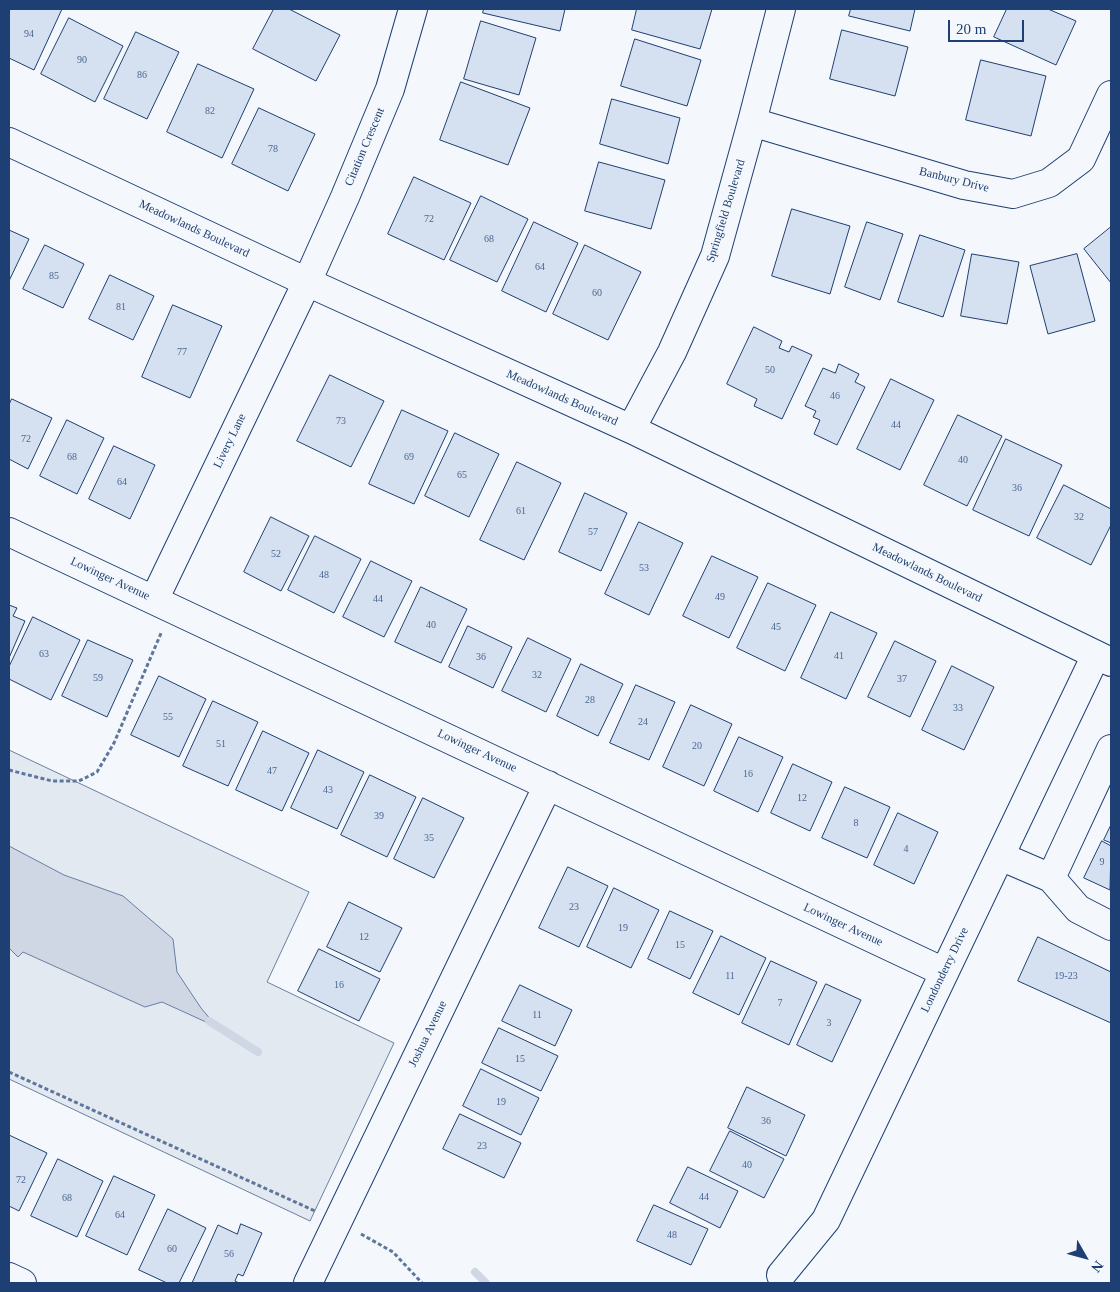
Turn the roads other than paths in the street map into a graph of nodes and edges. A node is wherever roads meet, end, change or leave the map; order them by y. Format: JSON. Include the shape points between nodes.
{"nodes":[{"id":1,"x":413,"y":9,"type":"edge"},
{"id":2,"x":780,"y":9,"type":"edge"},
{"id":3,"x":1111,"y":95,"type":"edge"},
{"id":4,"x":752,"y":122,"type":"junction"},
{"id":5,"x":9,"y":142,"type":"edge"},
{"id":6,"x":307,"y":282,"type":"junction"},
{"id":7,"x":631,"y":429,"type":"junction"},
{"id":8,"x":9,"y":532,"type":"edge"},
{"id":9,"x":163,"y":604,"type":"junction"},
{"id":10,"x":1104,"y":659,"type":"edge"},
{"id":11,"x":1111,"y":749,"type":"edge"},
{"id":12,"x":548,"y":785,"type":"junction"},
{"id":13,"x":1000,"y":856,"type":"junction"},
{"id":14,"x":1051,"y":878,"type":"junction"},
{"id":15,"x":1111,"y":926,"type":"edge"},
{"id":16,"x":944,"y":972,"type":"junction"},
{"id":17,"x":781,"y":1276,"type":"dead end"},
{"id":18,"x":9,"y":1277,"type":"edge"},
{"id":19,"x":22,"y":1283,"type":"edge"},
{"id":20,"x":308,"y":1283,"type":"edge"}],
"edges":[{"from":1,"to":6,"type":"street","name":"Citation Crescent","via":[[390,89]]},
{"from":2,"to":4,"type":"street","name":"Springfield Boulevard"},
{"from":3,"to":4,"type":"street","name":"Banbury Drive","via":[[1081,159],[1049,183],[1013,194],[964,185]]},
{"from":4,"to":7,"type":"street","name":"Springfield Boulevard","via":[[715,256],[672,352]]},
{"from":5,"to":6,"type":"street","name":"Meadowlands Boulevard"},
{"from":6,"to":7,"type":"street","name":"Meadowlands Boulevard"},
{"from":6,"to":9,"type":"street","name":"Livery Lane"},
{"from":7,"to":10,"type":"street","name":"Meadowlands Boulevard"},
{"from":8,"to":9,"type":"street","name":"Lowinger Avenue"},
{"from":9,"to":12,"type":"street","name":"Lowinger Avenue"},
{"from":10,"to":13,"type":"street","name":"Londonderry Drive"},
{"from":11,"to":14,"type":"street"},
{"from":12,"to":16,"type":"street","name":"Lowinger Avenue"},
{"from":12,"to":20,"type":"street","name":"Joshua Avenue"},
{"from":13,"to":14,"type":"street"},
{"from":13,"to":16,"type":"street","name":"Londonderry Drive"},
{"from":14,"to":15,"type":"street","via":[[1078,909]]},
{"from":16,"to":17,"type":"street","name":"Londonderry Drive","via":[[826,1220]]},
{"from":18,"to":19,"type":"street"}]}
